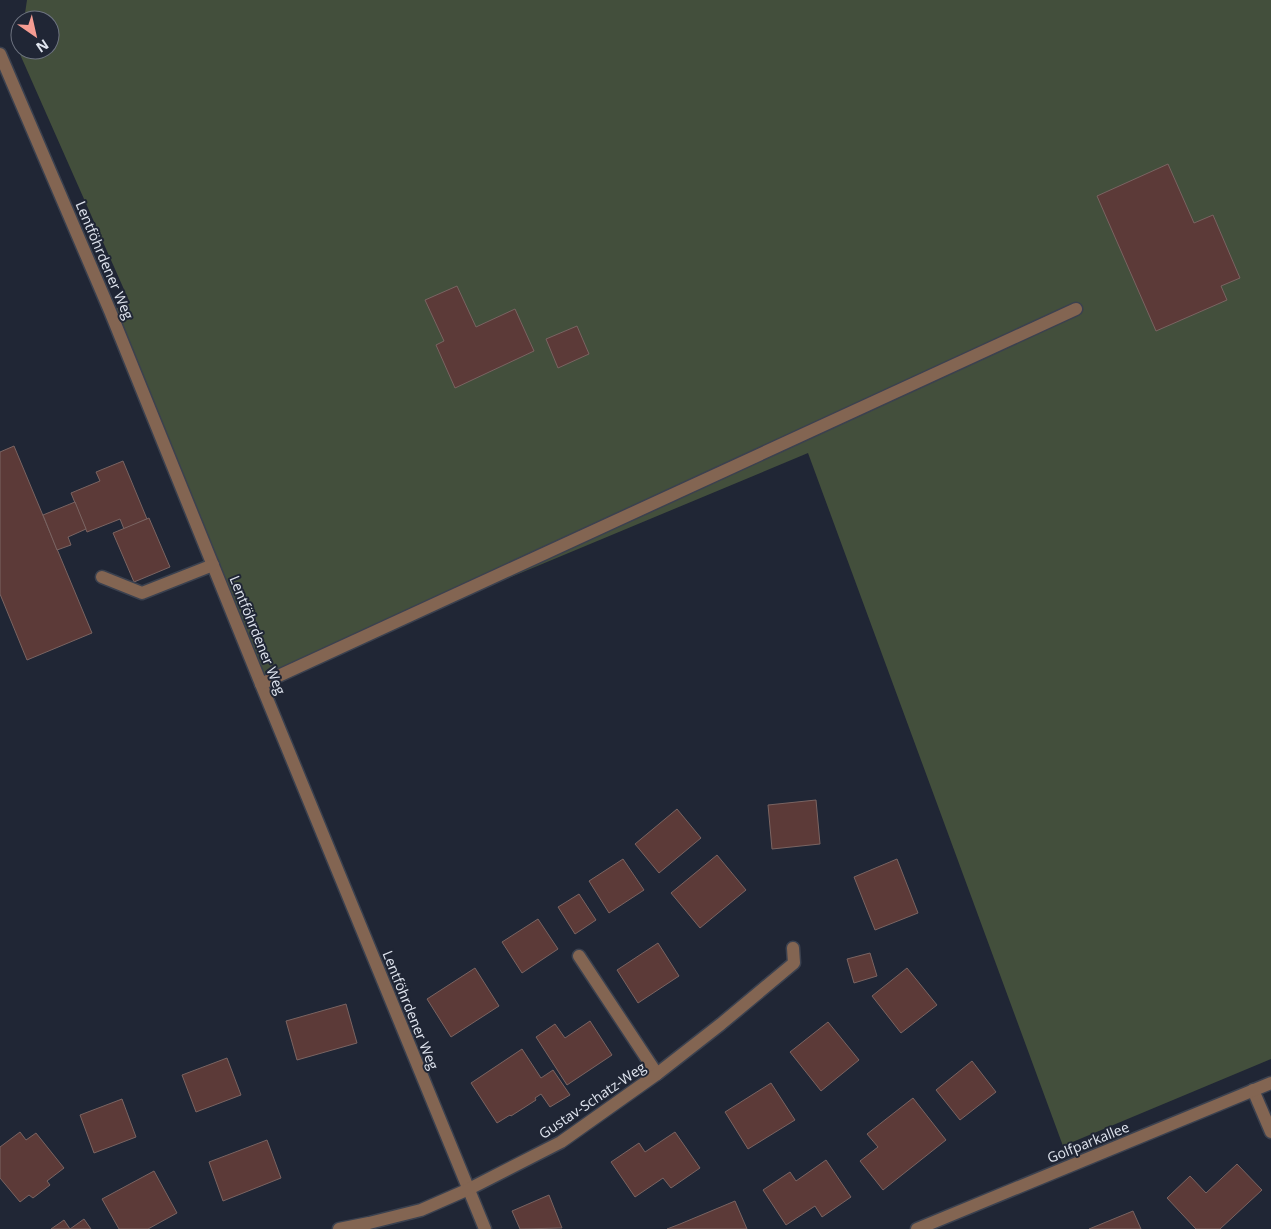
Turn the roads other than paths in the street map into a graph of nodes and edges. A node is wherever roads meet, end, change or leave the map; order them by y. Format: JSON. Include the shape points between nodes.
{"nodes":[{"id":1,"x":0,"y":54,"type":"edge"},
{"id":2,"x":1076,"y":309,"type":"dead end"},
{"id":3,"x":213,"y":565,"type":"junction"},
{"id":4,"x":102,"y":577,"type":"dead end"},
{"id":5,"x":261,"y":684,"type":"junction"},
{"id":6,"x":793,"y":948,"type":"dead end"},
{"id":7,"x":579,"y":956,"type":"dead end"},
{"id":8,"x":657,"y":1074,"type":"junction"},
{"id":9,"x":1271,"y":1083,"type":"edge"},
{"id":10,"x":1253,"y":1090,"type":"junction"},
{"id":11,"x":1271,"y":1132,"type":"edge"},
{"id":12,"x":469,"y":1189,"type":"junction"},
{"id":13,"x":339,"y":1229,"type":"edge"},
{"id":14,"x":485,"y":1229,"type":"edge"},
{"id":15,"x":918,"y":1229,"type":"edge"}],
"edges":[{"from":1,"to":3,"type":"street","name":"Lentföhrdener Weg","via":[[110,311]]},
{"from":2,"to":5,"type":"street"},
{"from":3,"to":4,"type":"street","via":[[142,593]]},
{"from":3,"to":5,"type":"street","name":"Lentföhrdener Weg"},
{"from":5,"to":12,"type":"street","name":"Lentföhrdener Weg"},
{"from":6,"to":8,"type":"street","name":"Gustav-Schatz-Weg","via":[[794,963]]},
{"from":7,"to":8,"type":"street"},
{"from":8,"to":12,"type":"street","name":"Gustav-Schatz-Weg","via":[[561,1142]]},
{"from":9,"to":10,"type":"street","name":"Golfparkallee"},
{"from":10,"to":11,"type":"street"},
{"from":10,"to":15,"type":"street","name":"Golfparkallee"},
{"from":12,"to":13,"type":"street","name":"Gustav-Schatz-Weg","via":[[421,1210]]},
{"from":12,"to":14,"type":"street","name":"Lentföhrdener Weg"}]}
